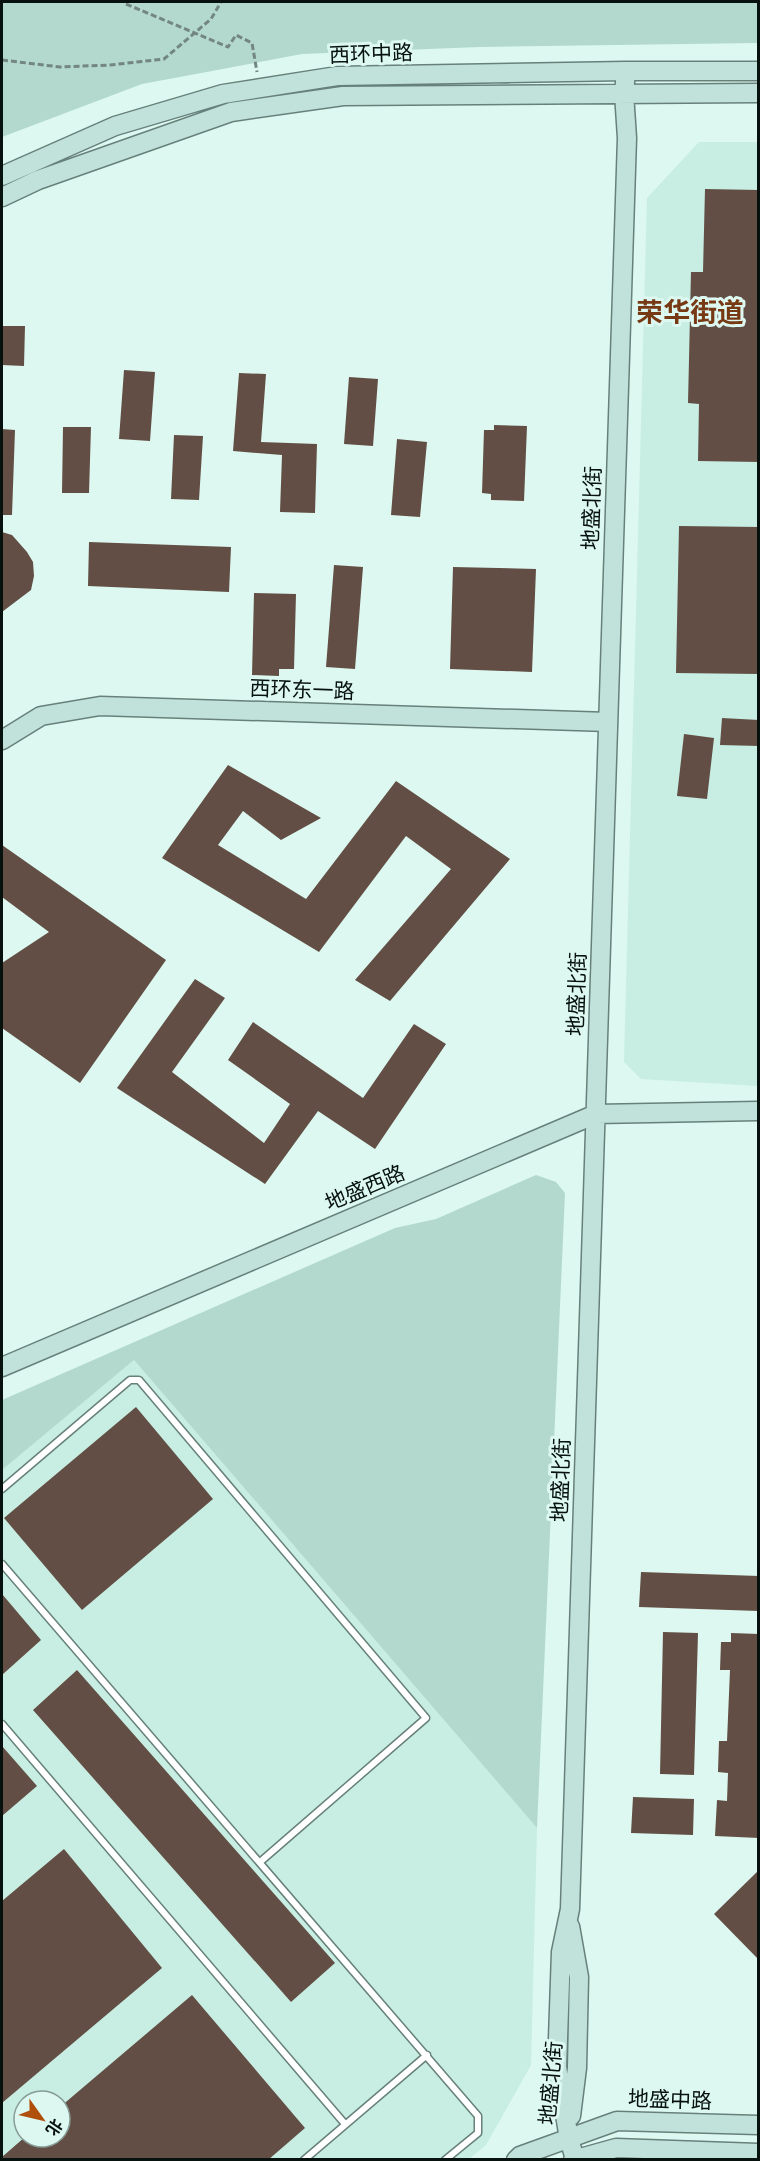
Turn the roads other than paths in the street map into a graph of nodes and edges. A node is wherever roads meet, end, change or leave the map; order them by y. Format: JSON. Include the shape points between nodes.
{"nodes":[{"id":1,"x":626,"y":71,"type":"junction"},
{"id":2,"x":759,"y":71,"type":"edge"},
{"id":3,"x":624,"y":93,"type":"junction"},
{"id":4,"x":759,"y":93,"type":"edge"},
{"id":5,"x":2,"y":176,"type":"edge"},
{"id":6,"x":2,"y":197,"type":"edge"},
{"id":7,"x":608,"y":722,"type":"junction"},
{"id":8,"x":2,"y":740,"type":"edge"},
{"id":9,"x":759,"y":1111,"type":"edge"},
{"id":10,"x":596,"y":1114,"type":"junction"},
{"id":11,"x":2,"y":1366,"type":"edge"},
{"id":12,"x":2,"y":1489,"type":"edge"},
{"id":13,"x":2,"y":1564,"type":"edge"},
{"id":14,"x":2,"y":1724,"type":"edge"},
{"id":15,"x":260,"y":1862,"type":"junction"},
{"id":16,"x":427,"y":2055,"type":"junction"},
{"id":17,"x":345,"y":2124,"type":"junction"},
{"id":18,"x":759,"y":2126,"type":"edge"},
{"id":19,"x":569,"y":2139,"type":"junction"},
{"id":20,"x":759,"y":2153,"type":"edge"},
{"id":21,"x":574,"y":2159,"type":"edge"},
{"id":22,"x":304,"y":2160,"type":"edge"},
{"id":23,"x":446,"y":2160,"type":"edge"},
{"id":24,"x":516,"y":2160,"type":"edge"}],
"edges":[{"from":1,"to":2,"type":"street","name":"西环中路"},
{"from":1,"to":3,"type":"street","name":"地盛北街"},
{"from":1,"to":5,"type":"street","name":"西环中路","via":[[337,76],[223,94],[116,126]]},
{"from":3,"to":4,"type":"street","name":"西环中路"},
{"from":3,"to":6,"type":"street","name":"西环中路","via":[[343,96],[231,112],[38,180]]},
{"from":3,"to":7,"type":"street","name":"地盛北街","via":[[627,138]]},
{"from":7,"to":8,"type":"street","name":"西环东一路","via":[[100,706],[41,716]]},
{"from":7,"to":10,"type":"street","name":"地盛北街"},
{"from":9,"to":10,"type":"street","name":"地盛西路"},
{"from":10,"to":11,"type":"street","name":"地盛西路"},
{"from":10,"to":19,"type":"street","name":"地盛北街","via":[[569,1918],[579,1977],[577,2068]]},
{"from":12,"to":15,"type":"lane","via":[[130,1380],[139,1380],[426,1718]]},
{"from":13,"to":15,"type":"lane"},
{"from":14,"to":17,"type":"lane"},
{"from":15,"to":16,"type":"lane"},
{"from":16,"to":17,"type":"lane"},
{"from":16,"to":23,"type":"lane","via":[[478,2116],[478,2133]]},
{"from":17,"to":22,"type":"lane"},
{"from":18,"to":19,"type":"street","name":"地盛中路","via":[[617,2121]]},
{"from":19,"to":21,"type":"street"},
{"from":19,"to":24,"type":"street","name":"地盛中路"},
{"from":20,"to":21,"type":"street","via":[[616,2148]]}]}
